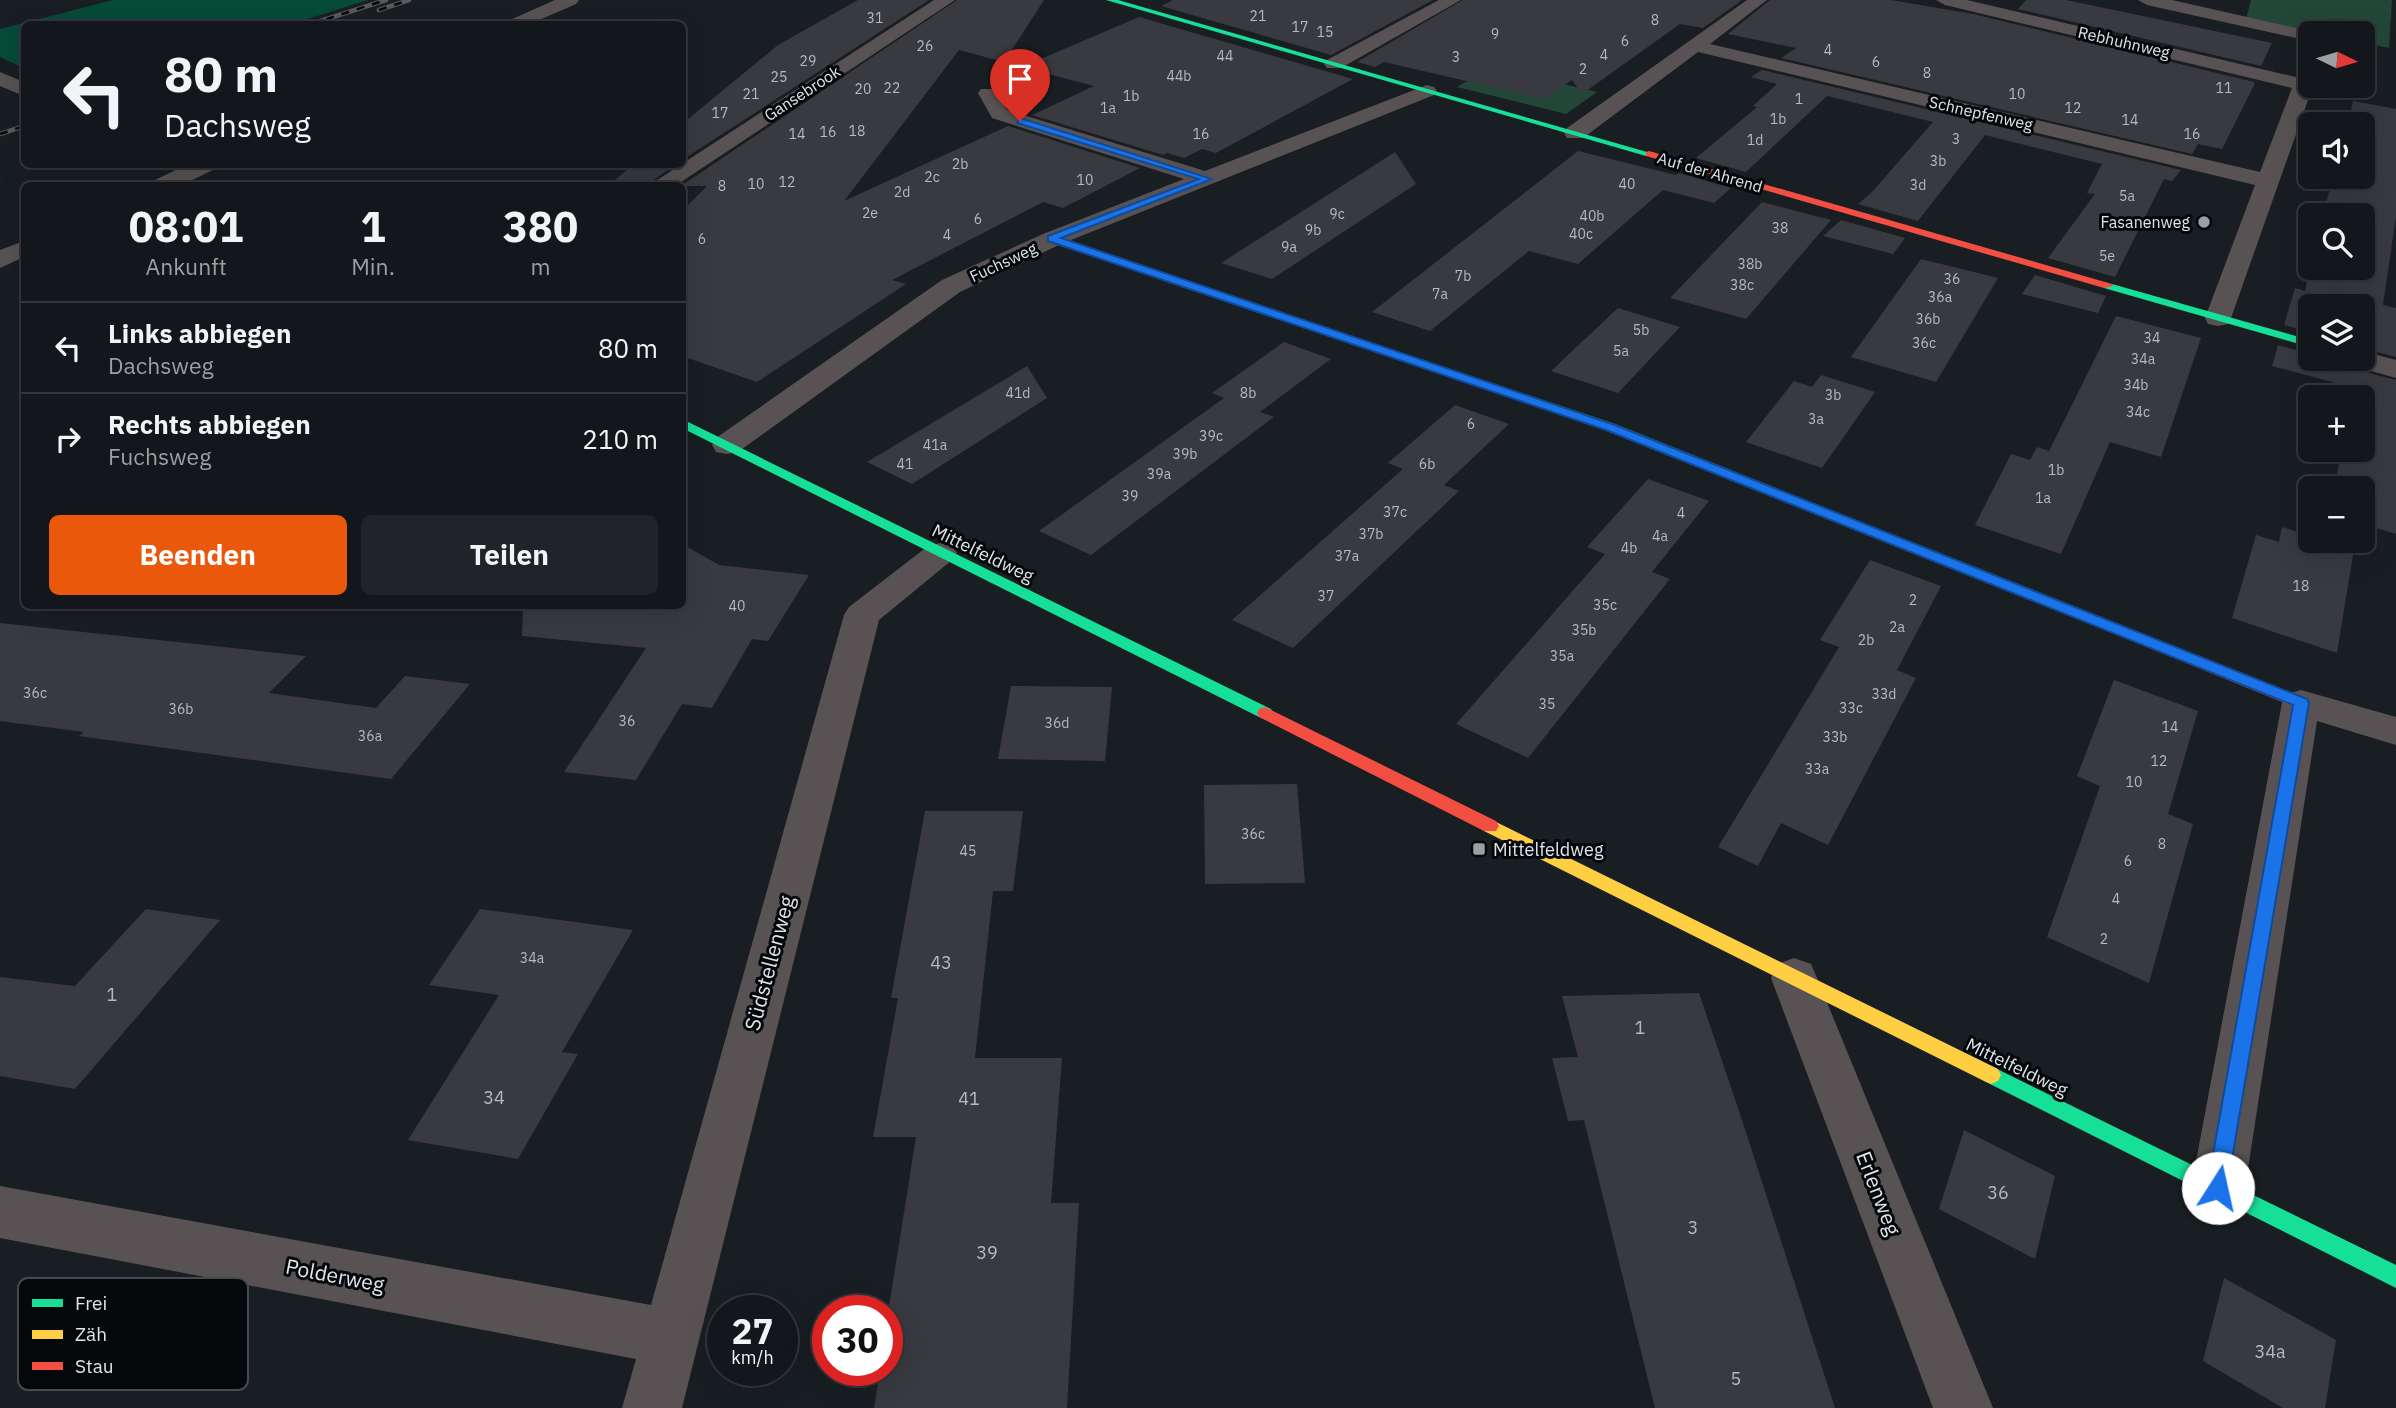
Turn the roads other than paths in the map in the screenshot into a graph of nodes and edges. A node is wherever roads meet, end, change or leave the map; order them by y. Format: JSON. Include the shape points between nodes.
{"nodes":[{"id":1,"x":570,"y":0,"type":"edge"},
{"id":2,"x":946,"y":0,"type":"edge"},
{"id":3,"x":1110,"y":0,"type":"edge"},
{"id":4,"x":1452,"y":0,"type":"edge"},
{"id":5,"x":1758,"y":0,"type":"edge"},
{"id":6,"x":1945,"y":0,"type":"edge"},
{"id":7,"x":2147,"y":0,"type":"edge"},
{"id":8,"x":523,"y":21,"type":"edge"},
{"id":9,"x":2298,"y":32,"type":"edge"},
{"id":10,"x":1695,"y":46,"type":"junction"},
{"id":11,"x":1334,"y":64,"type":"junction"},
{"id":12,"x":2298,"y":73,"type":"edge"},
{"id":13,"x":0,"y":78,"type":"edge"},
{"id":14,"x":21,"y":88,"type":"edge"},
{"id":15,"x":1427,"y":91,"type":"junction"},
{"id":16,"x":988,"y":93,"type":"dead end"},
{"id":17,"x":2298,"y":97,"type":"edge"},
{"id":18,"x":1575,"y":133,"type":"junction"},
{"id":19,"x":187,"y":168,"type":"edge"},
{"id":20,"x":189,"y":168,"type":"edge"},
{"id":21,"x":1208,"y":179,"type":"junction"},
{"id":22,"x":2267,"y":181,"type":"junction"},
{"id":23,"x":167,"y":182,"type":"edge"},
{"id":24,"x":207,"y":182,"type":"edge"},
{"id":25,"x":665,"y":182,"type":"edge"},
{"id":26,"x":1052,"y":239,"type":"junction"},
{"id":27,"x":21,"y":250,"type":"edge"},
{"id":28,"x":0,"y":260,"type":"edge"},
{"id":29,"x":2218,"y":318,"type":"junction"},
{"id":30,"x":2298,"y":341,"type":"edge"},
{"id":31,"x":2375,"y":363,"type":"edge"},
{"id":32,"x":2396,"y":369,"type":"edge"},
{"id":33,"x":686,"y":426,"type":"edge"},
{"id":34,"x":727,"y":445,"type":"junction"},
{"id":35,"x":940,"y":553,"type":"junction"},
{"id":36,"x":2301,"y":703,"type":"junction"},
{"id":37,"x":2396,"y":732,"type":"edge"},
{"id":38,"x":1794,"y":978,"type":"junction"},
{"id":39,"x":2218,"y":1188,"type":"junction"},
{"id":40,"x":0,"y":1212,"type":"edge"},
{"id":41,"x":2396,"y":1277,"type":"edge"},
{"id":42,"x":670,"y":1337,"type":"junction"},
{"id":43,"x":652,"y":1408,"type":"edge"},
{"id":44,"x":1963,"y":1408,"type":"edge"}],
"edges":[{"from":1,"to":8,"type":"street"},
{"from":2,"to":25,"type":"street","name":"Gansebrook"},
{"from":3,"to":11,"type":"street","name":"Auf der Ahrend"},
{"from":4,"to":11,"type":"street"},
{"from":5,"to":10,"type":"street"},
{"from":6,"to":12,"type":"street","name":"Rebhuhnweg"},
{"from":7,"to":9,"type":"street"},
{"from":10,"to":18,"type":"street"},
{"from":10,"to":22,"type":"street","name":"Schnepfenweg"},
{"from":11,"to":15,"type":"street","name":"Auf der Ahrend"},
{"from":13,"to":14,"type":"street"},
{"from":15,"to":18,"type":"street","name":"Auf der Ahrend"},
{"from":15,"to":21,"type":"street","name":"Fuchsweg"},
{"from":16,"to":21,"type":"street","via":[[999,114]]},
{"from":17,"to":22,"type":"street"},
{"from":18,"to":29,"type":"street","name":"Auf der Ahrend"},
{"from":19,"to":23,"type":"street"},
{"from":20,"to":24,"type":"street"},
{"from":21,"to":26,"type":"street","name":"Fuchsweg"},
{"from":22,"to":29,"type":"street"},
{"from":26,"to":34,"type":"street","name":"Fuchsweg","via":[[951,286]]},
{"from":26,"to":36,"type":"street","via":[[1611,427]]},
{"from":27,"to":28,"type":"street"},
{"from":29,"to":30,"type":"street","name":"Auf der Ahrend"},
{"from":31,"to":32,"type":"street"},
{"from":33,"to":34,"type":"street","name":"Mittelfeldweg"},
{"from":34,"to":35,"type":"street","name":"Mittelfeldweg"},
{"from":35,"to":38,"type":"street","name":"Mittelfeldweg"},
{"from":35,"to":42,"type":"street","name":"Südstellenweg","via":[[862,615]]},
{"from":36,"to":37,"type":"street"},
{"from":36,"to":39,"type":"street"},
{"from":38,"to":39,"type":"street","name":"Mittelfeldweg"},
{"from":38,"to":44,"type":"street","name":"Erlenweg"},
{"from":39,"to":41,"type":"street","name":"Mittelfeldweg"},
{"from":40,"to":42,"type":"street","name":"Polderweg"},
{"from":42,"to":43,"type":"street","name":"Südstellenweg"}]}
